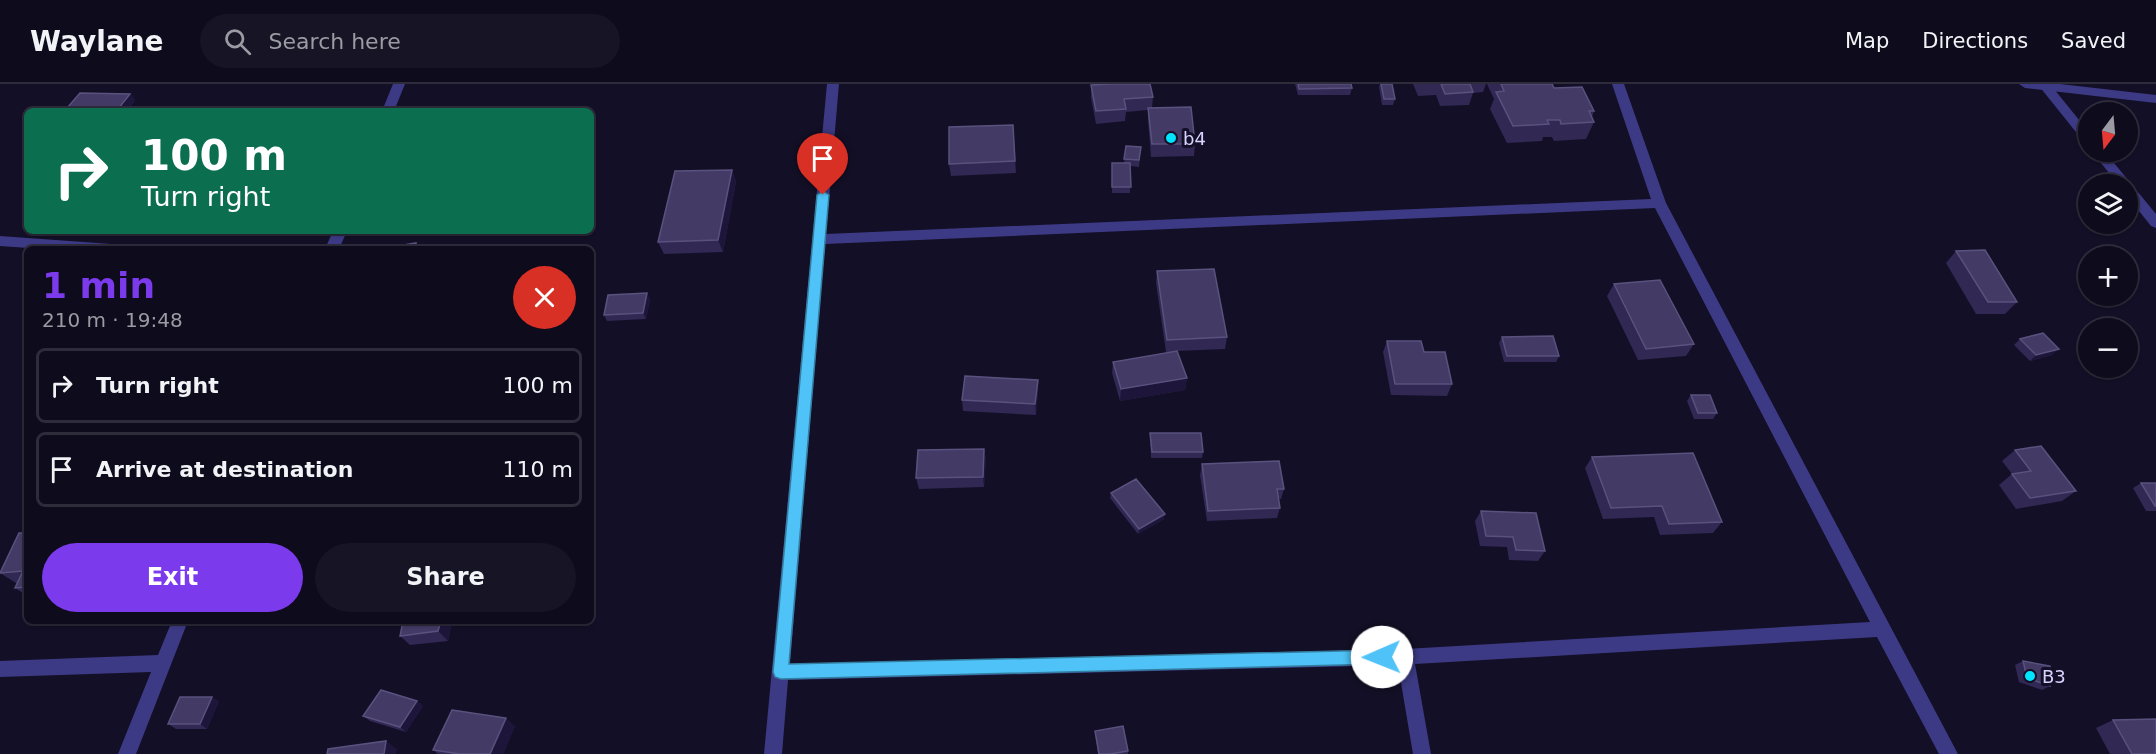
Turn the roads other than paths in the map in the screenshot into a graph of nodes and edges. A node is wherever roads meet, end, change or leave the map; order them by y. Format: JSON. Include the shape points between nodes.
{"nodes":[{"id":1,"x":399,"y":84,"type":"edge"},
{"id":2,"x":833,"y":84,"type":"edge"},
{"id":3,"x":1618,"y":84,"type":"edge"},
{"id":4,"x":2025,"y":84,"type":"edge"},
{"id":5,"x":2049,"y":86,"type":"edge"},
{"id":6,"x":2156,"y":99,"type":"edge"},
{"id":7,"x":389,"y":108,"type":"edge"},
{"id":8,"x":2078,"y":125,"type":"edge"},
{"id":9,"x":2106,"y":162,"type":"edge"},
{"id":10,"x":2116,"y":174,"type":"edge"},
{"id":11,"x":2138,"y":201,"type":"edge"},
{"id":12,"x":1659,"y":203,"type":"junction"},
{"id":13,"x":2156,"y":223,"type":"edge"},
{"id":14,"x":819,"y":239,"type":"junction"},
{"id":15,"x":0,"y":242,"type":"edge"},
{"id":16,"x":63,"y":246,"type":"edge"},
{"id":17,"x":179,"y":624,"type":"edge"},
{"id":18,"x":1882,"y":629,"type":"junction"},
{"id":19,"x":1405,"y":657,"type":"junction"},
{"id":20,"x":163,"y":663,"type":"junction"},
{"id":21,"x":0,"y":669,"type":"edge"},
{"id":22,"x":781,"y":672,"type":"junction"},
{"id":23,"x":127,"y":754,"type":"edge"},
{"id":24,"x":772,"y":754,"type":"edge"},
{"id":25,"x":1422,"y":754,"type":"edge"},
{"id":26,"x":1948,"y":754,"type":"edge"}],
"edges":[{"from":1,"to":7,"type":"street"},
{"from":2,"to":14,"type":"street"},
{"from":3,"to":12,"type":"street"},
{"from":4,"to":5,"type":"street"},
{"from":5,"to":6,"type":"street"},
{"from":5,"to":8,"type":"street"},
{"from":9,"to":10,"type":"street"},
{"from":11,"to":13,"type":"street"},
{"from":12,"to":14,"type":"street"},
{"from":12,"to":18,"type":"street"},
{"from":14,"to":22,"type":"street"},
{"from":15,"to":16,"type":"street"},
{"from":17,"to":20,"type":"street"},
{"from":18,"to":19,"type":"street"},
{"from":18,"to":26,"type":"street"},
{"from":19,"to":22,"type":"street"},
{"from":19,"to":25,"type":"street"},
{"from":20,"to":21,"type":"street"},
{"from":20,"to":23,"type":"street"},
{"from":22,"to":24,"type":"street"}]}
